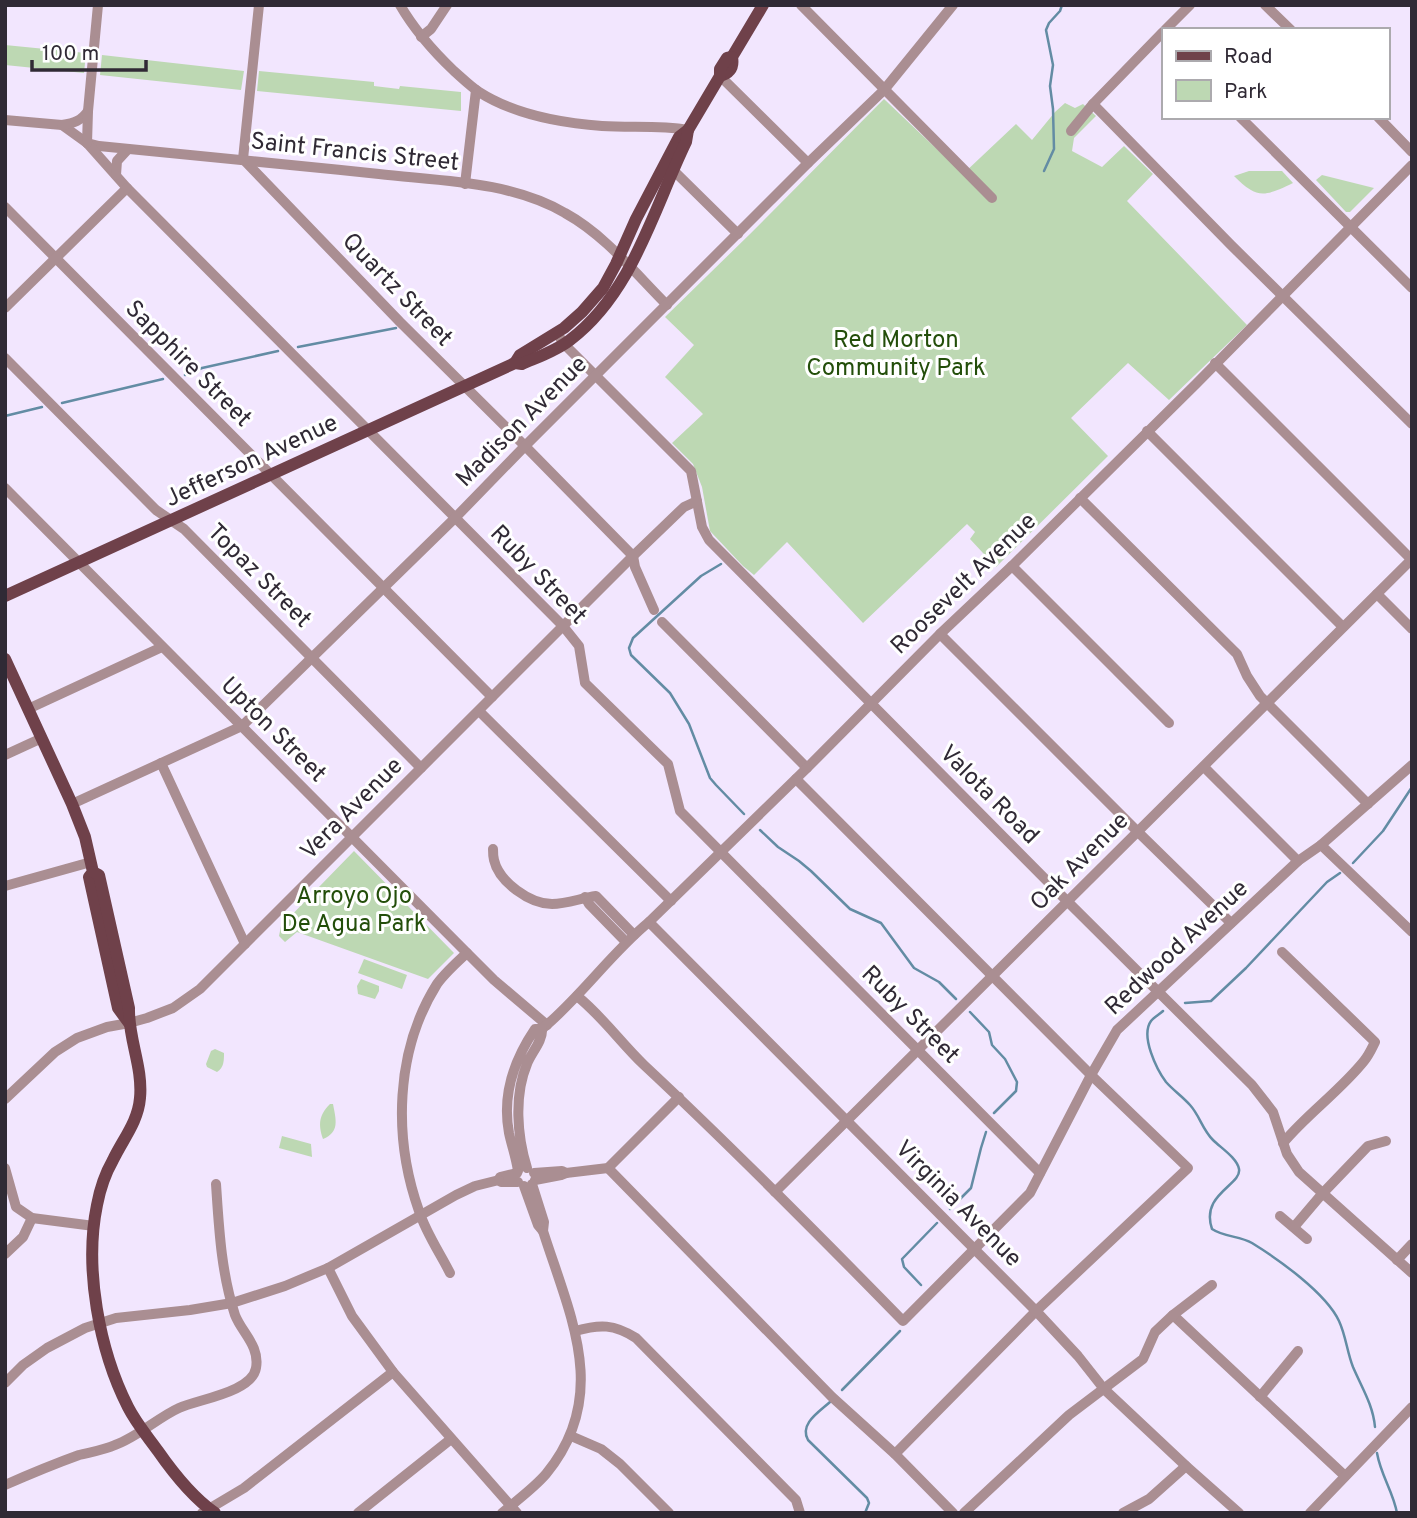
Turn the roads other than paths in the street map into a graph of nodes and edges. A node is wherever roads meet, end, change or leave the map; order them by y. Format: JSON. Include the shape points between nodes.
{"nodes":[{"id":1,"x":98,"y":5,"type":"edge"},
{"id":2,"x":259,"y":5,"type":"edge"},
{"id":3,"x":400,"y":5,"type":"edge"},
{"id":4,"x":447,"y":5,"type":"edge"},
{"id":5,"x":763,"y":5,"type":"edge"},
{"id":6,"x":801,"y":5,"type":"edge"},
{"id":7,"x":953,"y":5,"type":"edge"},
{"id":8,"x":1190,"y":5,"type":"edge"},
{"id":9,"x":1265,"y":5,"type":"edge"},
{"id":10,"x":1169,"y":28,"type":"edge"},
{"id":11,"x":1289,"y":28,"type":"edge"},
{"id":12,"x":1162,"y":35,"type":"edge"},
{"id":13,"x":421,"y":37,"type":"junction"},
{"id":14,"x":720,"y":76,"type":"junction"},
{"id":15,"x":476,"y":90,"type":"junction"},
{"id":16,"x":884,"y":90,"type":"junction"},
{"id":17,"x":1093,"y":104,"type":"junction"},
{"id":18,"x":88,"y":111,"type":"junction"},
{"id":19,"x":1242,"y":119,"type":"edge"},
{"id":20,"x":1380,"y":119,"type":"edge"},
{"id":21,"x":5,"y":120,"type":"edge"},
{"id":22,"x":62,"y":125,"type":"junction"},
{"id":23,"x":688,"y":130,"type":"junction"},
{"id":24,"x":1071,"y":131,"type":"dead end"},
{"id":25,"x":87,"y":143,"type":"junction"},
{"id":26,"x":128,"y":149,"type":"junction"},
{"id":27,"x":1412,"y":152,"type":"edge"},
{"id":28,"x":243,"y":159,"type":"junction"},
{"id":29,"x":808,"y":163,"type":"junction"},
{"id":30,"x":1412,"y":164,"type":"edge"},
{"id":31,"x":673,"y":170,"type":"junction"},
{"id":32,"x":116,"y":175,"type":"junction"},
{"id":33,"x":466,"y":184,"type":"junction"},
{"id":34,"x":127,"y":188,"type":"junction"},
{"id":35,"x":992,"y":198,"type":"dead end"},
{"id":36,"x":5,"y":207,"type":"edge"},
{"id":37,"x":1350,"y":226,"type":"junction"},
{"id":38,"x":738,"y":234,"type":"junction"},
{"id":39,"x":620,"y":258,"type":"junction"},
{"id":40,"x":56,"y":259,"type":"junction"},
{"id":41,"x":630,"y":268,"type":"junction"},
{"id":42,"x":1412,"y":289,"type":"edge"},
{"id":43,"x":1282,"y":295,"type":"junction"},
{"id":44,"x":667,"y":305,"type":"junction"},
{"id":45,"x":5,"y":308,"type":"edge"},
{"id":46,"x":561,"y":338,"type":"junction"},
{"id":47,"x":5,"y":358,"type":"edge"},
{"id":48,"x":1215,"y":363,"type":"junction"},
{"id":49,"x":596,"y":375,"type":"junction"},
{"id":50,"x":464,"y":386,"type":"junction"},
{"id":51,"x":1412,"y":424,"type":"edge"},
{"id":52,"x":368,"y":430,"type":"junction"},
{"id":53,"x":1147,"y":431,"type":"junction"},
{"id":54,"x":525,"y":446,"type":"junction"},
{"id":55,"x":271,"y":475,"type":"junction"},
{"id":56,"x":5,"y":488,"type":"edge"},
{"id":57,"x":1080,"y":498,"type":"junction"},
{"id":58,"x":696,"y":501,"type":"junction"},
{"id":59,"x":455,"y":518,"type":"junction"},
{"id":60,"x":171,"y":520,"type":"junction"},
{"id":61,"x":633,"y":556,"type":"junction"},
{"id":62,"x":1411,"y":559,"type":"edge"},
{"id":63,"x":79,"y":562,"type":"junction"},
{"id":64,"x":1012,"y":566,"type":"junction"},
{"id":65,"x":383,"y":587,"type":"junction"},
{"id":66,"x":1377,"y":594,"type":"junction"},
{"id":67,"x":5,"y":596,"type":"edge"},
{"id":68,"x":654,"y":610,"type":"dead end"},
{"id":69,"x":662,"y":622,"type":"dead end"},
{"id":70,"x":563,"y":626,"type":"junction"},
{"id":71,"x":1343,"y":627,"type":"junction"},
{"id":72,"x":1412,"y":629,"type":"edge"},
{"id":73,"x":940,"y":635,"type":"junction"},
{"id":74,"x":162,"y":647,"type":"junction"},
{"id":75,"x":313,"y":658,"type":"junction"},
{"id":76,"x":5,"y":659,"type":"edge"},
{"id":77,"x":492,"y":697,"type":"junction"},
{"id":78,"x":1268,"y":703,"type":"junction"},
{"id":79,"x":871,"y":704,"type":"junction"},
{"id":80,"x":28,"y":709,"type":"junction"},
{"id":81,"x":479,"y":710,"type":"junction"},
{"id":82,"x":1169,"y":723,"type":"dead end"},
{"id":83,"x":242,"y":726,"type":"junction"},
{"id":84,"x":42,"y":738,"type":"junction"},
{"id":85,"x":5,"y":755,"type":"edge"},
{"id":86,"x":161,"y":764,"type":"junction"},
{"id":87,"x":1204,"y":767,"type":"junction"},
{"id":88,"x":1411,"y":767,"type":"edge"},
{"id":89,"x":421,"y":768,"type":"junction"},
{"id":90,"x":807,"y":768,"type":"junction"},
{"id":91,"x":796,"y":779,"type":"junction"},
{"id":92,"x":72,"y":804,"type":"junction"},
{"id":93,"x":1368,"y":804,"type":"junction"},
{"id":94,"x":1138,"y":832,"type":"junction"},
{"id":95,"x":352,"y":837,"type":"junction"},
{"id":96,"x":1321,"y":845,"type":"junction"},
{"id":97,"x":493,"y":849,"type":"dead end"},
{"id":98,"x":720,"y":852,"type":"junction"},
{"id":99,"x":1298,"y":861,"type":"junction"},
{"id":100,"x":92,"y":867,"type":"junction"},
{"id":101,"x":5,"y":886,"type":"edge"},
{"id":102,"x":671,"y":901,"type":"junction"},
{"id":103,"x":1067,"y":901,"type":"junction"},
{"id":104,"x":649,"y":922,"type":"junction"},
{"id":105,"x":1231,"y":923,"type":"junction"},
{"id":106,"x":1412,"y":932,"type":"edge"},
{"id":107,"x":630,"y":939,"type":"junction"},
{"id":108,"x":244,"y":944,"type":"junction"},
{"id":109,"x":1282,"y":951,"type":"dead end"},
{"id":110,"x":467,"y":953,"type":"junction"},
{"id":111,"x":993,"y":976,"type":"junction"},
{"id":112,"x":1158,"y":992,"type":"junction"},
{"id":113,"x":577,"y":996,"type":"junction"},
{"id":114,"x":129,"y":1023,"type":"junction"},
{"id":115,"x":545,"y":1027,"type":"junction"},
{"id":116,"x":918,"y":1051,"type":"junction"},
{"id":117,"x":1091,"y":1075,"type":"junction"},
{"id":118,"x":679,"y":1097,"type":"junction"},
{"id":119,"x":5,"y":1099,"type":"edge"},
{"id":120,"x":846,"y":1120,"type":"junction"},
{"id":121,"x":1386,"y":1141,"type":"dead end"},
{"id":122,"x":1283,"y":1143,"type":"junction"},
{"id":123,"x":5,"y":1168,"type":"edge"},
{"id":124,"x":608,"y":1168,"type":"junction"},
{"id":125,"x":1040,"y":1172,"type":"junction"},
{"id":126,"x":525,"y":1177,"type":"junction"},
{"id":127,"x":216,"y":1184,"type":"dead end"},
{"id":128,"x":775,"y":1192,"type":"junction"},
{"id":129,"x":1322,"y":1194,"type":"junction"},
{"id":130,"x":420,"y":1215,"type":"junction"},
{"id":131,"x":1280,"y":1216,"type":"dead end"},
{"id":132,"x":32,"y":1218,"type":"junction"},
{"id":133,"x":94,"y":1226,"type":"junction"},
{"id":134,"x":1294,"y":1227,"type":"junction"},
{"id":135,"x":1307,"y":1239,"type":"dead end"},
{"id":136,"x":1412,"y":1244,"type":"edge"},
{"id":137,"x":974,"y":1249,"type":"junction"},
{"id":138,"x":5,"y":1254,"type":"edge"},
{"id":139,"x":1397,"y":1259,"type":"junction"},
{"id":140,"x":328,"y":1268,"type":"junction"},
{"id":141,"x":450,"y":1273,"type":"dead end"},
{"id":142,"x":1412,"y":1273,"type":"edge"},
{"id":143,"x":1212,"y":1285,"type":"dead end"},
{"id":144,"x":232,"y":1303,"type":"junction"},
{"id":145,"x":1036,"y":1311,"type":"junction"},
{"id":146,"x":1173,"y":1315,"type":"junction"},
{"id":147,"x":100,"y":1322,"type":"junction"},
{"id":148,"x":575,"y":1331,"type":"junction"},
{"id":149,"x":1298,"y":1351,"type":"dead end"},
{"id":150,"x":393,"y":1372,"type":"junction"},
{"id":151,"x":5,"y":1383,"type":"edge"},
{"id":152,"x":1104,"y":1389,"type":"junction"},
{"id":153,"x":1260,"y":1397,"type":"junction"},
{"id":154,"x":1412,"y":1407,"type":"edge"},
{"id":155,"x":143,"y":1430,"type":"junction"},
{"id":156,"x":571,"y":1436,"type":"junction"},
{"id":157,"x":451,"y":1439,"type":"junction"},
{"id":158,"x":895,"y":1454,"type":"junction"},
{"id":159,"x":1185,"y":1466,"type":"junction"},
{"id":160,"x":1345,"y":1476,"type":"junction"},
{"id":161,"x":5,"y":1485,"type":"edge"},
{"id":162,"x":510,"y":1510,"type":"edge"},
{"id":163,"x":209,"y":1512,"type":"edge"},
{"id":164,"x":358,"y":1513,"type":"edge"},
{"id":165,"x":669,"y":1513,"type":"edge"},
{"id":166,"x":800,"y":1513,"type":"edge"},
{"id":167,"x":953,"y":1513,"type":"edge"},
{"id":168,"x":964,"y":1513,"type":"edge"},
{"id":169,"x":1123,"y":1513,"type":"edge"},
{"id":170,"x":1239,"y":1513,"type":"edge"},
{"id":171,"x":1310,"y":1513,"type":"edge"}],
"edges":[{"from":1,"to":18,"type":"street"},
{"from":2,"to":28,"type":"street"},
{"from":3,"to":13,"type":"street"},
{"from":4,"to":13,"type":"street"},
{"from":5,"to":14,"type":"main road","name":"Jefferson Avenue","via":[[720,69]]},
{"from":6,"to":16,"type":"street"},
{"from":7,"to":16,"type":"street","name":"Madison Avenue"},
{"from":8,"to":10,"type":"street"},
{"from":9,"to":11,"type":"street"},
{"from":12,"to":17,"type":"street"},
{"from":13,"to":15,"type":"street"},
{"from":14,"to":23,"type":"main road","name":"Jefferson Avenue"},
{"from":14,"to":29,"type":"street"},
{"from":15,"to":23,"type":"street","via":[[552,119]]},
{"from":15,"to":33,"type":"street"},
{"from":16,"to":29,"type":"street","name":"Madison Avenue"},
{"from":16,"to":35,"type":"street"},
{"from":17,"to":24,"type":"street"},
{"from":17,"to":43,"type":"street"},
{"from":18,"to":22,"type":"street","via":[[82,120]]},
{"from":18,"to":25,"type":"street"},
{"from":19,"to":37,"type":"street"},
{"from":20,"to":27,"type":"street"},
{"from":21,"to":22,"type":"street"},
{"from":22,"to":25,"type":"street","name":"Saint Francis Street"},
{"from":23,"to":31,"type":"main road","name":"Jefferson Avenue"},
{"from":23,"to":39,"type":"main road","name":"Jefferson Avenue","via":[[636,219]]},
{"from":25,"to":26,"type":"street","name":"Saint Francis Street"},
{"from":25,"to":32,"type":"street","name":"Ruby Street"},
{"from":26,"to":28,"type":"street","name":"Saint Francis Street"},
{"from":26,"to":32,"type":"street","via":[[117,161]]},
{"from":28,"to":33,"type":"street","name":"Saint Francis Street"},
{"from":28,"to":50,"type":"street","name":"Quartz Street"},
{"from":29,"to":38,"type":"street","name":"Madison Avenue"},
{"from":30,"to":37,"type":"street","name":"Roosevelt Avenue"},
{"from":31,"to":38,"type":"street"},
{"from":31,"to":41,"type":"main road","name":"Jefferson Avenue"},
{"from":32,"to":34,"type":"street","name":"Ruby Street"},
{"from":33,"to":39,"type":"street","name":"Saint Francis Street","via":[[541,201],[595,233]]},
{"from":34,"to":40,"type":"street"},
{"from":34,"to":52,"type":"street","name":"Ruby Street"},
{"from":36,"to":40,"type":"street","name":"Sapphire Street"},
{"from":37,"to":42,"type":"street"},
{"from":37,"to":43,"type":"street","name":"Roosevelt Avenue"},
{"from":38,"to":44,"type":"street","name":"Madison Avenue"},
{"from":39,"to":41,"type":"street","name":"Saint Francis Street"},
{"from":39,"to":46,"type":"main road","name":"Jefferson Avenue","via":[[603,288]]},
{"from":40,"to":45,"type":"street"},
{"from":40,"to":55,"type":"street","name":"Sapphire Street"},
{"from":41,"to":44,"type":"street","name":"Saint Francis Street"},
{"from":41,"to":46,"type":"main road","name":"Jefferson Avenue","via":[[587,326]]},
{"from":43,"to":48,"type":"street","name":"Roosevelt Avenue"},
{"from":43,"to":51,"type":"street"},
{"from":44,"to":49,"type":"street","name":"Madison Avenue"},
{"from":46,"to":49,"type":"street","name":"Valota Road"},
{"from":46,"to":50,"type":"main road","name":"Jefferson Avenue","via":[[522,364]]},
{"from":47,"to":60,"type":"street","name":"Topaz Street"},
{"from":48,"to":53,"type":"street","name":"Roosevelt Avenue"},
{"from":48,"to":62,"type":"street"},
{"from":49,"to":54,"type":"street","name":"Madison Avenue"},
{"from":49,"to":58,"type":"street","name":"Valota Road","via":[[691,471]]},
{"from":50,"to":52,"type":"main road","name":"Jefferson Avenue"},
{"from":50,"to":54,"type":"street","name":"Quartz Street"},
{"from":52,"to":55,"type":"main road","name":"Jefferson Avenue"},
{"from":52,"to":59,"type":"street","name":"Ruby Street"},
{"from":53,"to":57,"type":"street","name":"Roosevelt Avenue"},
{"from":53,"to":71,"type":"street"},
{"from":54,"to":59,"type":"street","name":"Madison Avenue"},
{"from":54,"to":61,"type":"street","name":"Quartz Street"},
{"from":55,"to":60,"type":"main road","name":"Jefferson Avenue"},
{"from":55,"to":65,"type":"street","name":"Sapphire Street"},
{"from":56,"to":63,"type":"street","name":"Upton Street"},
{"from":57,"to":64,"type":"street","name":"Roosevelt Avenue"},
{"from":57,"to":78,"type":"street","via":[[1237,654]]},
{"from":58,"to":61,"type":"street","name":"Vera Avenue"},
{"from":58,"to":79,"type":"street","name":"Valota Road","via":[[709,540]]},
{"from":59,"to":65,"type":"street","name":"Madison Avenue"},
{"from":59,"to":70,"type":"street","name":"Ruby Street"},
{"from":60,"to":63,"type":"main road","name":"Jefferson Avenue"},
{"from":60,"to":75,"type":"street","name":"Topaz Street"},
{"from":61,"to":68,"type":"street"},
{"from":61,"to":70,"type":"street","name":"Vera Avenue"},
{"from":62,"to":66,"type":"street","name":"Oak Avenue"},
{"from":63,"to":67,"type":"main road","name":"Jefferson Avenue"},
{"from":63,"to":74,"type":"street","name":"Upton Street"},
{"from":64,"to":73,"type":"street","name":"Roosevelt Avenue"},
{"from":64,"to":82,"type":"street"},
{"from":65,"to":75,"type":"street","name":"Madison Avenue"},
{"from":65,"to":77,"type":"street","name":"Sapphire Street"},
{"from":66,"to":71,"type":"street","name":"Oak Avenue"},
{"from":66,"to":72,"type":"street"},
{"from":69,"to":90,"type":"street"},
{"from":70,"to":77,"type":"street","name":"Vera Avenue"},
{"from":70,"to":98,"type":"street","name":"Ruby Street","via":[[579,646],[585,683],[668,764],[680,811]]},
{"from":71,"to":78,"type":"street","name":"Oak Avenue"},
{"from":73,"to":79,"type":"street","name":"Roosevelt Avenue"},
{"from":73,"to":94,"type":"street"},
{"from":74,"to":80,"type":"street"},
{"from":74,"to":83,"type":"street","name":"Upton Street"},
{"from":75,"to":83,"type":"street","name":"Madison Avenue"},
{"from":75,"to":89,"type":"street","name":"Topaz Street"},
{"from":76,"to":80,"type":"main road"},
{"from":77,"to":81,"type":"street","name":"Vera Avenue"},
{"from":78,"to":87,"type":"street","name":"Oak Avenue"},
{"from":78,"to":93,"type":"street"},
{"from":79,"to":90,"type":"street","name":"Roosevelt Avenue"},
{"from":79,"to":103,"type":"street","name":"Valota Road"},
{"from":80,"to":84,"type":"main road"},
{"from":81,"to":89,"type":"street","name":"Vera Avenue"},
{"from":81,"to":102,"type":"street"},
{"from":83,"to":86,"type":"street","name":"Madison Avenue"},
{"from":83,"to":95,"type":"street","name":"Upton Street"},
{"from":84,"to":85,"type":"street"},
{"from":84,"to":92,"type":"main road"},
{"from":86,"to":92,"type":"street","name":"Madison Avenue"},
{"from":86,"to":108,"type":"street"},
{"from":87,"to":94,"type":"street","name":"Oak Avenue"},
{"from":87,"to":99,"type":"street"},
{"from":88,"to":93,"type":"street","name":"Redwood Avenue"},
{"from":89,"to":95,"type":"street","name":"Vera Avenue"},
{"from":90,"to":91,"type":"street","name":"Roosevelt Avenue"},
{"from":91,"to":98,"type":"street","name":"Roosevelt Avenue"},
{"from":91,"to":111,"type":"street"},
{"from":92,"to":100,"type":"main road"},
{"from":93,"to":96,"type":"street","name":"Redwood Avenue"},
{"from":94,"to":103,"type":"street","name":"Oak Avenue"},
{"from":94,"to":105,"type":"street"},
{"from":95,"to":108,"type":"street","name":"Vera Avenue"},
{"from":95,"to":110,"type":"street","name":"Upton Street"},
{"from":96,"to":99,"type":"street","name":"Redwood Avenue"},
{"from":96,"to":106,"type":"street"},
{"from":97,"to":107,"type":"street","via":[[499,871],[524,896],[554,904],[596,896]]},
{"from":98,"to":102,"type":"street","name":"Roosevelt Avenue"},
{"from":98,"to":116,"type":"street","name":"Ruby Street"},
{"from":99,"to":105,"type":"street","name":"Redwood Avenue"},
{"from":100,"to":101,"type":"street"},
{"from":100,"to":114,"type":"main road","via":[[89,877],[118,1008]]},
{"from":102,"to":104,"type":"street","name":"Roosevelt Avenue"},
{"from":103,"to":111,"type":"street","name":"Oak Avenue"},
{"from":103,"to":112,"type":"street","name":"Valota Road"},
{"from":104,"to":107,"type":"street","name":"Roosevelt Avenue"},
{"from":104,"to":120,"type":"street","name":"Virginia Avenue"},
{"from":105,"to":112,"type":"street","name":"Redwood Avenue"},
{"from":107,"to":113,"type":"street","name":"Roosevelt Avenue"},
{"from":108,"to":114,"type":"street","name":"Vera Avenue","via":[[200,989],[173,1008]]},
{"from":109,"to":122,"type":"street","via":[[1376,1042],[1365,1060]]},
{"from":110,"to":115,"type":"street","name":"Upton Street"},
{"from":110,"to":130,"type":"street","via":[[438,982],[421,1017],[404,1074],[401,1123],[405,1162]]},
{"from":111,"to":116,"type":"street","name":"Oak Avenue"},
{"from":111,"to":117,"type":"street"},
{"from":112,"to":117,"type":"street","name":"Redwood Avenue","via":[[1116,1030]]},
{"from":112,"to":122,"type":"street","name":"Valota Road","via":[[1252,1085],[1273,1112]]},
{"from":113,"to":115,"type":"street","name":"Roosevelt Avenue"},
{"from":113,"to":118,"type":"street"},
{"from":114,"to":119,"type":"street","name":"Vera Avenue","via":[[77,1038],[55,1052]]},
{"from":114,"to":133,"type":"main road","via":[[140,1085],[138,1114],[104,1179]]},
{"from":115,"to":126,"type":"street","name":"Roosevelt Avenue","via":[[521,1080],[518,1125]]},
{"from":116,"to":120,"type":"street","name":"Oak Avenue"},
{"from":116,"to":125,"type":"street","name":"Ruby Street"},
{"from":117,"to":125,"type":"street","name":"Redwood Avenue"},
{"from":117,"to":145,"type":"street","via":[[1188,1168]]},
{"from":118,"to":124,"type":"street"},
{"from":118,"to":128,"type":"street"},
{"from":120,"to":128,"type":"street","name":"Oak Avenue"},
{"from":120,"to":137,"type":"street","name":"Virginia Avenue"},
{"from":121,"to":129,"type":"street","via":[[1368,1146]]},
{"from":122,"to":129,"type":"street","name":"Valota Road","via":[[1299,1172]]},
{"from":123,"to":132,"type":"street","via":[[16,1207]]},
{"from":124,"to":126,"type":"street"},
{"from":124,"to":158,"type":"street","via":[[832,1397]]},
{"from":125,"to":137,"type":"street","name":"Redwood Avenue","via":[[1031,1193]]},
{"from":126,"to":130,"type":"street","via":[[500,1177],[475,1186]]},
{"from":126,"to":148,"type":"street","name":"Roosevelt Avenue"},
{"from":127,"to":144,"type":"street","via":[[221,1252]]},
{"from":128,"to":137,"type":"street","name":"Redwood Avenue","via":[[903,1321]]},
{"from":129,"to":134,"type":"street"},
{"from":129,"to":139,"type":"street","name":"Valota Road"},
{"from":130,"to":140,"type":"street"},
{"from":130,"to":141,"type":"street"},
{"from":131,"to":134,"type":"street"},
{"from":132,"to":133,"type":"street"},
{"from":132,"to":138,"type":"street","via":[[23,1237]]},
{"from":133,"to":147,"type":"main road"},
{"from":134,"to":135,"type":"street"},
{"from":136,"to":139,"type":"street"},
{"from":137,"to":145,"type":"street","name":"Virginia Avenue"},
{"from":139,"to":142,"type":"street","name":"Valota Road"},
{"from":140,"to":144,"type":"street"},
{"from":140,"to":150,"type":"street","via":[[352,1316]]},
{"from":143,"to":146,"type":"street"},
{"from":144,"to":147,"type":"street"},
{"from":144,"to":155,"type":"street","via":[[239,1325],[255,1349],[252,1378],[179,1408]]},
{"from":145,"to":152,"type":"street","name":"Virginia Avenue"},
{"from":145,"to":158,"type":"street"},
{"from":146,"to":152,"type":"street","via":[[1155,1332],[1143,1359]]},
{"from":146,"to":153,"type":"street"},
{"from":147,"to":151,"type":"street","via":[[65,1336]]},
{"from":147,"to":155,"type":"main road","via":[[121,1390]]},
{"from":148,"to":156,"type":"street","name":"Roosevelt Avenue","via":[[581,1381]]},
{"from":148,"to":166,"type":"street","via":[[605,1325],[636,1338],[796,1500]]},
{"from":149,"to":153,"type":"street"},
{"from":150,"to":157,"type":"street"},
{"from":150,"to":163,"type":"street"},
{"from":152,"to":159,"type":"street","name":"Virginia Avenue"},
{"from":152,"to":168,"type":"street","via":[[1069,1415]]},
{"from":153,"to":160,"type":"street"},
{"from":154,"to":160,"type":"street"},
{"from":155,"to":161,"type":"street","via":[[116,1445]]},
{"from":155,"to":163,"type":"main road","via":[[172,1472]]},
{"from":156,"to":162,"type":"street","name":"Roosevelt Avenue","via":[[545,1475]]},
{"from":156,"to":165,"type":"street","via":[[601,1449]]},
{"from":157,"to":162,"type":"street"},
{"from":157,"to":164,"type":"street"},
{"from":158,"to":167,"type":"street"},
{"from":159,"to":169,"type":"street","via":[[1149,1499]]},
{"from":159,"to":170,"type":"street","name":"Virginia Avenue"},
{"from":160,"to":171,"type":"street"}]}
